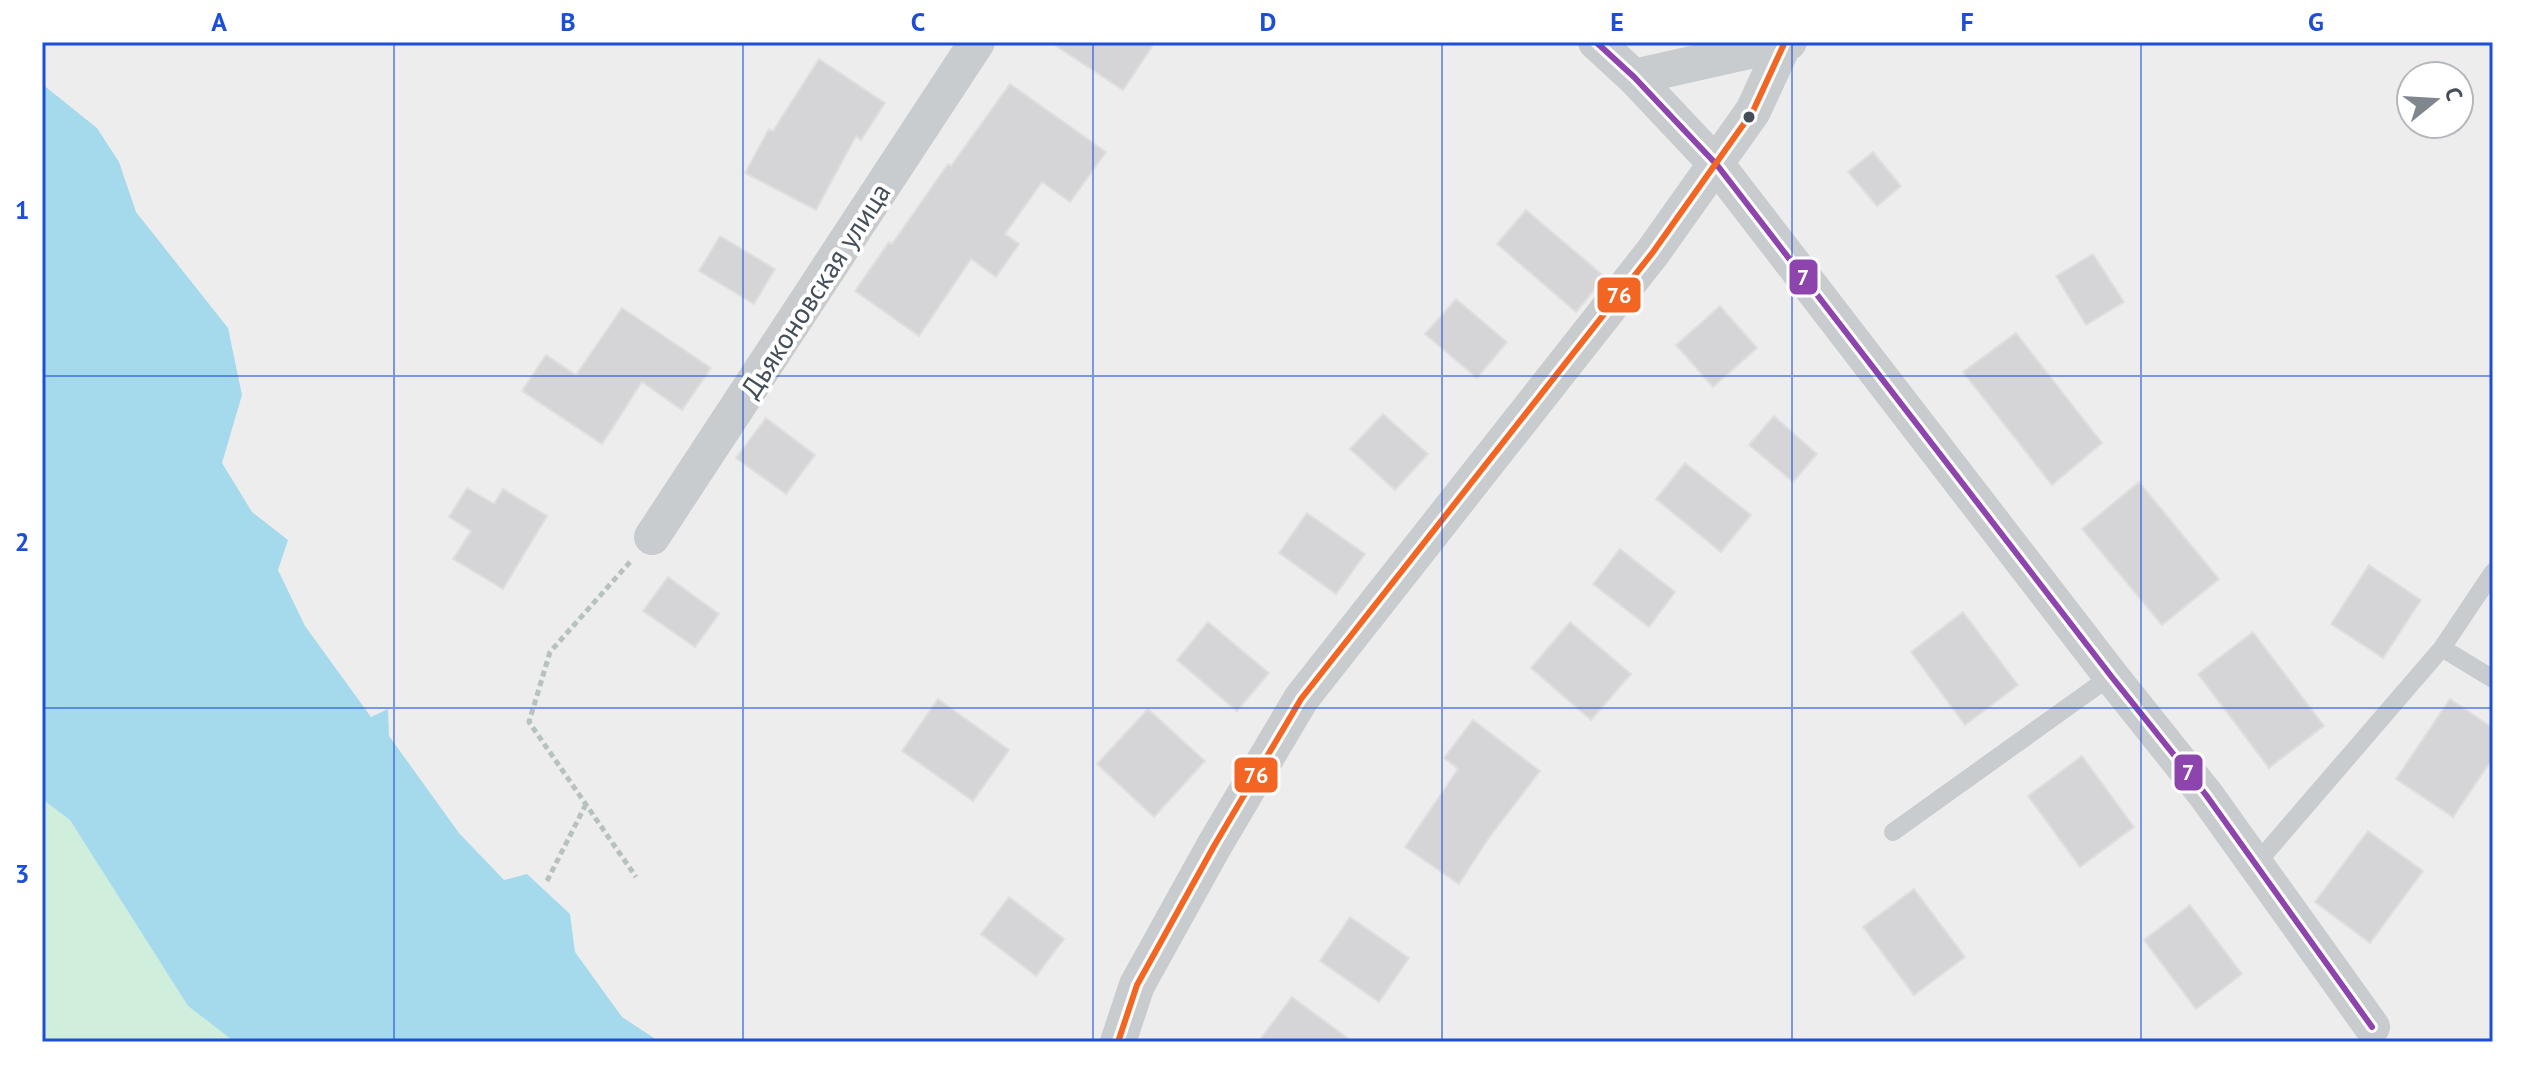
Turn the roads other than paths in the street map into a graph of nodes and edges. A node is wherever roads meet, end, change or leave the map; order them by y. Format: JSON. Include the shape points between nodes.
{"nodes":[{"id":1,"x":977,"y":42,"type":"edge"},
{"id":2,"x":1596,"y":42,"type":"edge"},
{"id":3,"x":1786,"y":43,"type":"edge"},
{"id":4,"x":1634,"y":77,"type":"junction"},
{"id":5,"x":1717,"y":165,"type":"junction"},
{"id":6,"x":652,"y":537,"type":"road end"},
{"id":7,"x":2493,"y":572,"type":"edge"},
{"id":8,"x":2442,"y":648,"type":"junction"},
{"id":9,"x":2111,"y":676,"type":"junction"},
{"id":10,"x":2493,"y":679,"type":"edge"},
{"id":11,"x":1893,"y":832,"type":"dead end"},
{"id":12,"x":2256,"y":864,"type":"junction"},
{"id":13,"x":2378,"y":1035,"type":"edge"},
{"id":14,"x":1118,"y":1042,"type":"edge"}],
"edges":[{"from":1,"to":6,"type":"street","name":"Дьяконовская улица"},
{"from":2,"to":4,"type":"street"},
{"from":3,"to":4,"type":"street"},
{"from":3,"to":5,"type":"street","via":[[1753,111]]},
{"from":4,"to":5,"type":"street"},
{"from":5,"to":9,"type":"street"},
{"from":5,"to":14,"type":"street","via":[[1301,699],[1137,985]]},
{"from":7,"to":8,"type":"lane"},
{"from":8,"to":10,"type":"lane"},
{"from":8,"to":12,"type":"lane"},
{"from":9,"to":11,"type":"lane"},
{"from":9,"to":12,"type":"street"},
{"from":12,"to":13,"type":"street"}]}
